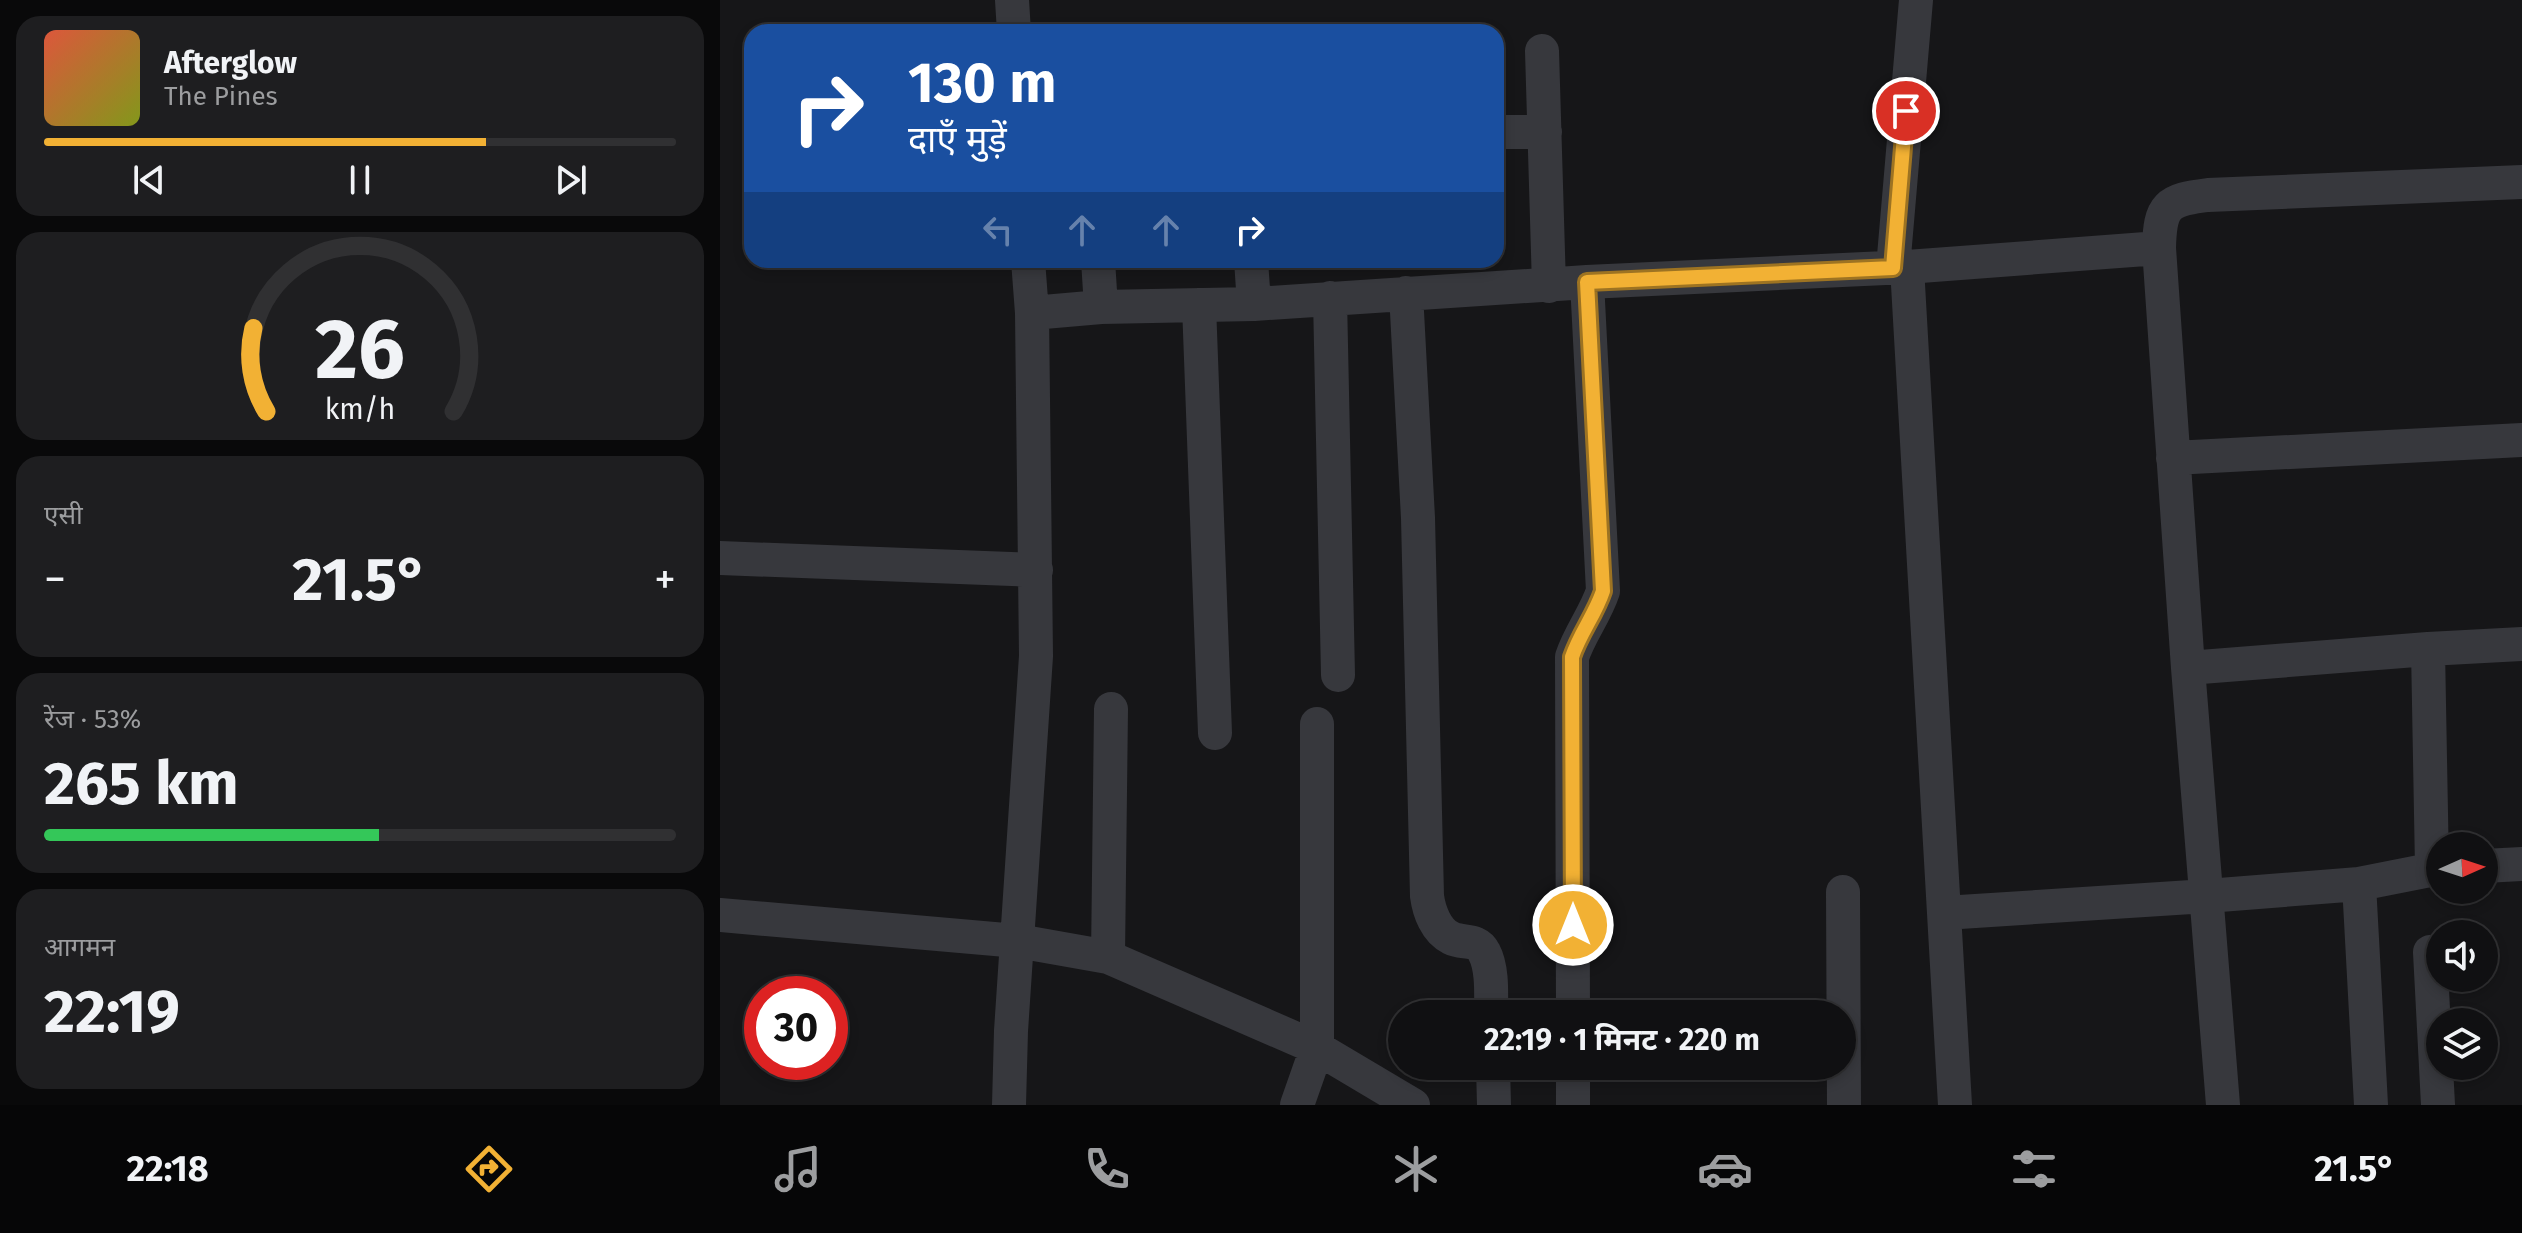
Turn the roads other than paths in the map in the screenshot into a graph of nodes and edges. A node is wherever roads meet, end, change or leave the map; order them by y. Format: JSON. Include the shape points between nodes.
{"nodes":[{"id":1,"x":1012,"y":0,"type":"edge"},
{"id":2,"x":1916,"y":0,"type":"edge"},
{"id":3,"x":1014,"y":24,"type":"edge"},
{"id":4,"x":1542,"y":51,"type":"dead end"},
{"id":5,"x":1504,"y":132,"type":"edge"},
{"id":6,"x":1545,"y":132,"type":"junction"},
{"id":7,"x":2522,"y":182,"type":"edge"},
{"id":8,"x":2159,"y":248,"type":"junction"},
{"id":9,"x":1900,"y":267,"type":"junction"},
{"id":10,"x":1029,"y":268,"type":"edge"},
{"id":11,"x":1099,"y":268,"type":"edge"},
{"id":12,"x":1252,"y":268,"type":"edge"},
{"id":13,"x":1587,"y":282,"type":"junction"},
{"id":14,"x":1549,"y":286,"type":"junction"},
{"id":15,"x":1406,"y":293,"type":"junction"},
{"id":16,"x":1330,"y":298,"type":"junction"},
{"id":17,"x":1254,"y":304,"type":"junction"},
{"id":18,"x":1199,"y":305,"type":"junction"},
{"id":19,"x":1101,"y":307,"type":"junction"},
{"id":20,"x":1032,"y":313,"type":"junction"},
{"id":21,"x":2522,"y":440,"type":"edge"},
{"id":22,"x":2173,"y":458,"type":"junction"},
{"id":23,"x":720,"y":558,"type":"edge"},
{"id":24,"x":1036,"y":570,"type":"junction"},
{"id":25,"x":2522,"y":644,"type":"edge"},
{"id":26,"x":2428,"y":649,"type":"junction"},
{"id":27,"x":2188,"y":668,"type":"junction"},
{"id":28,"x":1338,"y":675,"type":"dead end"},
{"id":29,"x":1111,"y":709,"type":"dead end"},
{"id":30,"x":1317,"y":724,"type":"dead end"},
{"id":31,"x":1215,"y":733,"type":"dead end"},
{"id":32,"x":2435,"y":832,"type":"edge"},
{"id":33,"x":2522,"y":864,"type":"edge"},
{"id":34,"x":2498,"y":865,"type":"edge"},
{"id":35,"x":2426,"y":870,"type":"edge"},
{"id":36,"x":2359,"y":884,"type":"junction"},
{"id":37,"x":1843,"y":892,"type":"dead end"},
{"id":38,"x":2207,"y":896,"type":"junction"},
{"id":39,"x":1944,"y":913,"type":"junction"},
{"id":40,"x":720,"y":915,"type":"edge"},
{"id":41,"x":1018,"y":941,"type":"junction"},
{"id":42,"x":1108,"y":957,"type":"junction"},
{"id":43,"x":2432,"y":992,"type":"edge"},
{"id":44,"x":1491,"y":1000,"type":"edge"},
{"id":45,"x":1573,"y":1000,"type":"edge"},
{"id":46,"x":1317,"y":1048,"type":"junction"},
{"id":47,"x":1493,"y":1080,"type":"edge"},
{"id":48,"x":1573,"y":1080,"type":"edge"},
{"id":49,"x":1009,"y":1105,"type":"edge"},
{"id":50,"x":1297,"y":1105,"type":"edge"},
{"id":51,"x":1413,"y":1105,"type":"edge"},
{"id":52,"x":1494,"y":1105,"type":"edge"},
{"id":53,"x":1573,"y":1105,"type":"edge"},
{"id":54,"x":1844,"y":1105,"type":"edge"},
{"id":55,"x":1955,"y":1105,"type":"edge"},
{"id":56,"x":2223,"y":1105,"type":"edge"},
{"id":57,"x":2371,"y":1105,"type":"edge"},
{"id":58,"x":2438,"y":1105,"type":"edge"}],
"edges":[{"from":1,"to":3,"type":"street"},
{"from":2,"to":9,"type":"street"},
{"from":4,"to":6,"type":"street"},
{"from":5,"to":6,"type":"street"},
{"from":6,"to":14,"type":"street"},
{"from":7,"to":8,"type":"street","via":[[2183,198],[2164,214]]},
{"from":8,"to":9,"type":"street"},
{"from":8,"to":22,"type":"street"},
{"from":9,"to":13,"type":"street"},
{"from":9,"to":39,"type":"street"},
{"from":10,"to":20,"type":"street"},
{"from":11,"to":19,"type":"street"},
{"from":12,"to":17,"type":"street"},
{"from":13,"to":14,"type":"street"},
{"from":13,"to":45,"type":"street","via":[[1603,591],[1572,657]]},
{"from":14,"to":15,"type":"street"},
{"from":15,"to":16,"type":"street"},
{"from":15,"to":44,"type":"street","via":[[1427,896],[1442,931],[1484,951]]},
{"from":16,"to":17,"type":"street"},
{"from":16,"to":28,"type":"street"},
{"from":17,"to":18,"type":"street"},
{"from":18,"to":19,"type":"street"},
{"from":18,"to":31,"type":"street"},
{"from":19,"to":20,"type":"street"},
{"from":20,"to":24,"type":"street"},
{"from":21,"to":22,"type":"street"},
{"from":22,"to":27,"type":"street"},
{"from":23,"to":24,"type":"street"},
{"from":24,"to":41,"type":"street","via":[[1036,656]]},
{"from":25,"to":26,"type":"street"},
{"from":26,"to":27,"type":"street"},
{"from":26,"to":32,"type":"street"},
{"from":27,"to":38,"type":"street"},
{"from":29,"to":42,"type":"street"},
{"from":30,"to":46,"type":"street"},
{"from":33,"to":34,"type":"street"},
{"from":35,"to":36,"type":"street"},
{"from":36,"to":38,"type":"street"},
{"from":36,"to":57,"type":"street"},
{"from":37,"to":54,"type":"street"},
{"from":38,"to":39,"type":"street"},
{"from":38,"to":56,"type":"street"},
{"from":39,"to":55,"type":"street"},
{"from":40,"to":41,"type":"street"},
{"from":41,"to":42,"type":"street"},
{"from":41,"to":49,"type":"street"},
{"from":42,"to":46,"type":"street"},
{"from":43,"to":58,"type":"street"},
{"from":46,"to":50,"type":"street"},
{"from":46,"to":51,"type":"street"},
{"from":47,"to":52,"type":"street"},
{"from":48,"to":53,"type":"street"}]}
